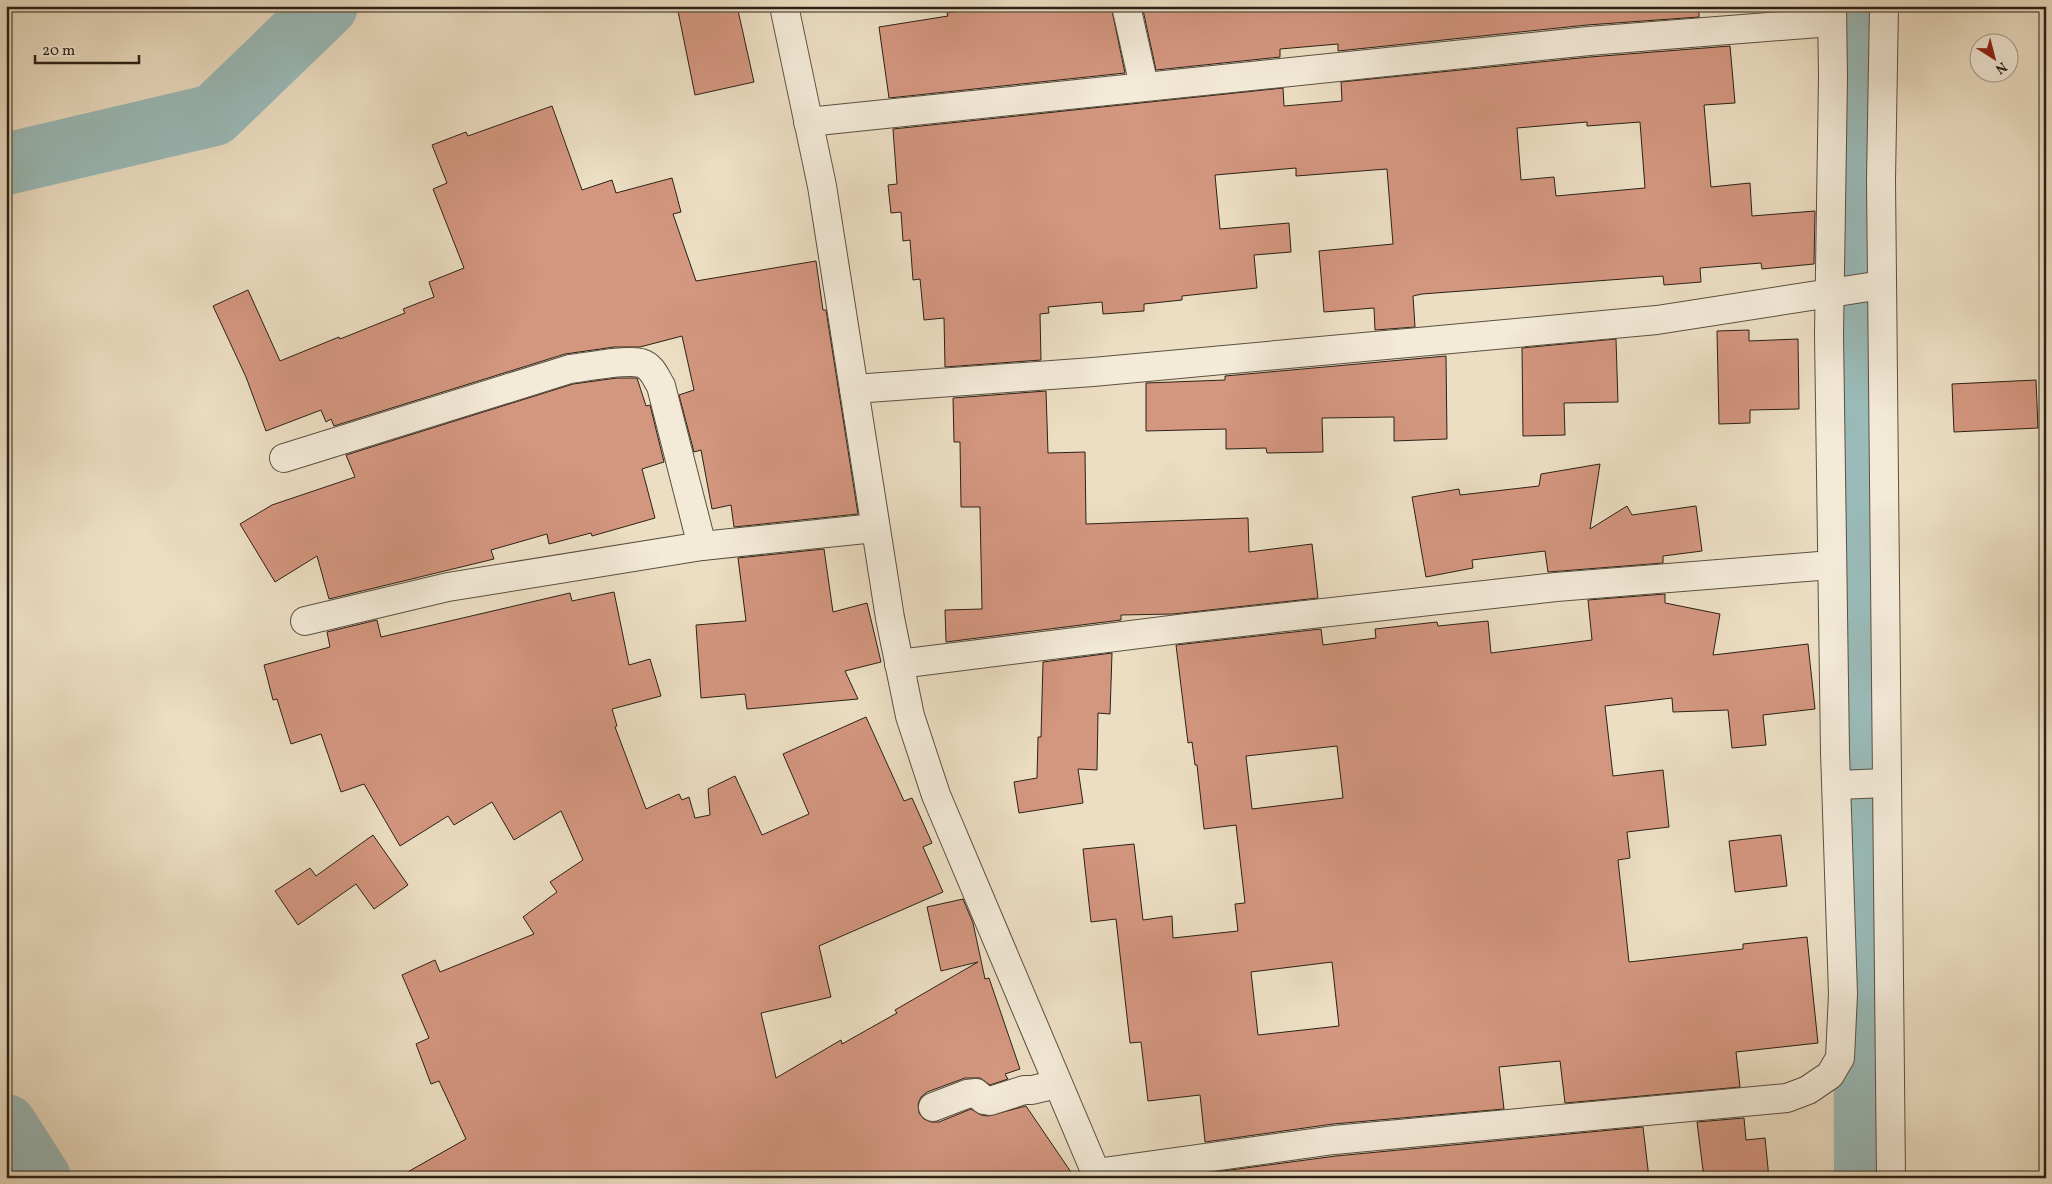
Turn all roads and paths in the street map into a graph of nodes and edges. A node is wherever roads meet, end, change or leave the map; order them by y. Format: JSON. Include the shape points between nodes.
{"nodes":[{"id":1,"x":784,"y":6,"type":"edge"},
{"id":2,"x":1126,"y":6,"type":"edge"},
{"id":3,"x":1884,"y":6,"type":"edge"},
{"id":4,"x":1832,"y":14,"type":"edge"},
{"id":5,"x":1144,"y":86,"type":"junction"},
{"id":6,"x":808,"y":122,"type":"junction"},
{"id":7,"x":1857,"y":290,"type":"junction"},
{"id":8,"x":854,"y":389,"type":"junction"},
{"id":9,"x":284,"y":458,"type":"dead end"},
{"id":10,"x":876,"y":528,"type":"junction"},
{"id":11,"x":702,"y":546,"type":"junction"},
{"id":12,"x":1832,"y":566,"type":"junction"},
{"id":13,"x":306,"y":622,"type":"dead end"},
{"id":14,"x":899,"y":664,"type":"junction"},
{"id":15,"x":1864,"y":784,"type":"junction"},
{"id":16,"x":1057,"y":1084,"type":"junction"},
{"id":17,"x":933,"y":1107,"type":"dead end"},
{"id":18,"x":1097,"y":1175,"type":"edge"},
{"id":19,"x":1891,"y":1178,"type":"edge"}],
"edges":[{"from":1,"to":6,"type":"street"},
{"from":2,"to":5,"type":"street"},
{"from":3,"to":7,"type":"street","via":[[1881,180]]},
{"from":4,"to":5,"type":"street","via":[[1590,42]]},
{"from":4,"to":7,"type":"street"},
{"from":5,"to":6,"type":"street"},
{"from":6,"to":8,"type":"street","via":[[822,186]]},
{"from":7,"to":8,"type":"street","via":[[1647,321],[1093,372]]},
{"from":7,"to":12,"type":"street"},
{"from":7,"to":15,"type":"street"},
{"from":8,"to":10,"type":"street"},
{"from":9,"to":11,"type":"street","via":[[570,369],[642,363],[652,370],[661,386]]},
{"from":10,"to":11,"type":"street"},
{"from":10,"to":14,"type":"street"},
{"from":11,"to":13,"type":"street","via":[[448,587]]},
{"from":12,"to":14,"type":"street","via":[[1546,588]]},
{"from":12,"to":15,"type":"street"},
{"from":14,"to":16,"type":"street","via":[[910,716],[936,794]]},
{"from":15,"to":18,"type":"street","via":[[1843,994],[1840,1058],[1830,1075],[1808,1090],[1787,1098],[1334,1140]]},
{"from":15,"to":19,"type":"street"},
{"from":16,"to":17,"type":"street","via":[[990,1101],[976,1093],[967,1094]]},
{"from":16,"to":18,"type":"street"}]}
